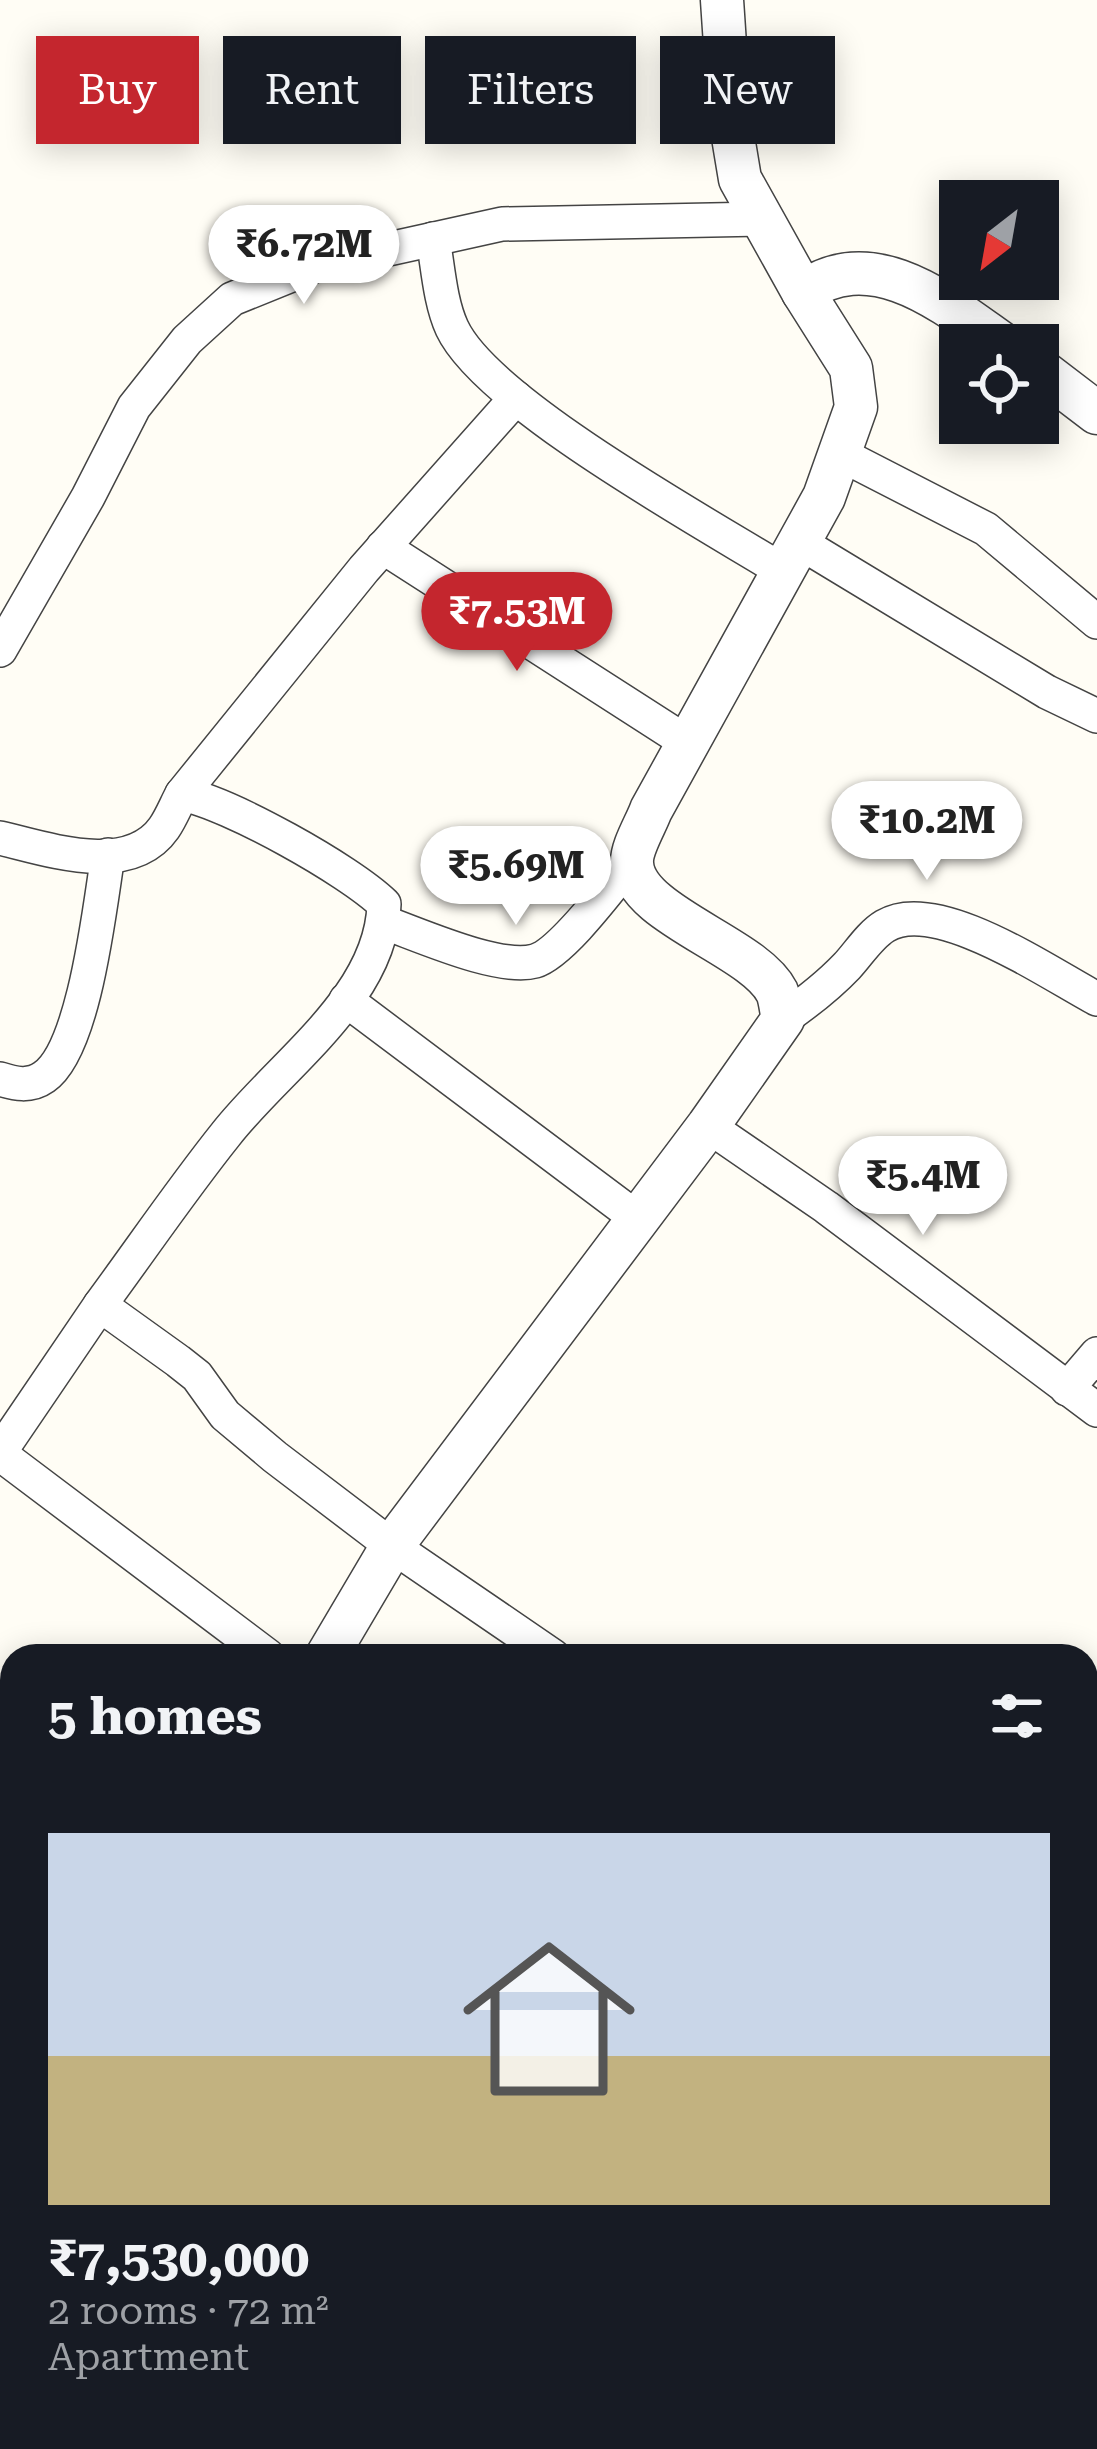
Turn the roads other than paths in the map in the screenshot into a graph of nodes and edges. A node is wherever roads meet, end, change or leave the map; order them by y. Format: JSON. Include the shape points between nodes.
{"nodes":[{"id":1,"x":722,"y":0,"type":"edge"},
{"id":2,"x":762,"y":219,"type":"junction"},
{"id":3,"x":433,"y":238,"type":"junction"},
{"id":4,"x":803,"y":292,"type":"junction"},
{"id":5,"x":974,"y":324,"type":"edge"},
{"id":6,"x":1059,"y":384,"type":"edge"},
{"id":7,"x":516,"y":398,"type":"junction"},
{"id":8,"x":1097,"y":413,"type":"edge"},
{"id":9,"x":840,"y":454,"type":"junction"},
{"id":10,"x":383,"y":548,"type":"junction"},
{"id":11,"x":791,"y":557,"type":"junction"},
{"id":12,"x":1097,"y":622,"type":"edge"},
{"id":13,"x":0,"y":650,"type":"edge"},
{"id":14,"x":1097,"y":716,"type":"edge"},
{"id":15,"x":688,"y":743,"type":"junction"},
{"id":16,"x":182,"y":794,"type":"junction"},
{"id":17,"x":0,"y":838,"type":"edge"},
{"id":18,"x":108,"y":855,"type":"junction"},
{"id":19,"x":632,"y":862,"type":"junction"},
{"id":20,"x":383,"y":922,"type":"junction"},
{"id":21,"x":1097,"y":999,"type":"edge"},
{"id":22,"x":346,"y":1000,"type":"junction"},
{"id":23,"x":783,"y":1019,"type":"junction"},
{"id":24,"x":0,"y":1079,"type":"edge"},
{"id":25,"x":708,"y":1126,"type":"junction"},
{"id":26,"x":638,"y":1219,"type":"junction"},
{"id":27,"x":100,"y":1305,"type":"junction"},
{"id":28,"x":1097,"y":1354,"type":"edge"},
{"id":29,"x":1067,"y":1389,"type":"junction"},
{"id":30,"x":1097,"y":1410,"type":"edge"},
{"id":31,"x":0,"y":1453,"type":"edge"},
{"id":32,"x":392,"y":1546,"type":"junction"},
{"id":33,"x":252,"y":1644,"type":"edge"},
{"id":34,"x":334,"y":1644,"type":"edge"},
{"id":35,"x":536,"y":1644,"type":"edge"}],
"edges":[{"from":1,"to":2,"type":"street","via":[[740,179]]},
{"from":2,"to":3,"type":"street","via":[[502,224]]},
{"from":2,"to":4,"type":"street"},
{"from":3,"to":7,"type":"street","via":[[452,329]]},
{"from":3,"to":13,"type":"street","via":[[316,265],[232,299],[187,340],[134,406]]},
{"from":4,"to":5,"type":"street","via":[[866,272],[922,288]]},
{"from":4,"to":9,"type":"street","via":[[851,368],[856,407]]},
{"from":6,"to":8,"type":"street"},
{"from":7,"to":10,"type":"street"},
{"from":7,"to":11,"type":"street","via":[[631,478]]},
{"from":9,"to":11,"type":"street"},
{"from":9,"to":12,"type":"street","via":[[986,530]]},
{"from":10,"to":15,"type":"street"},
{"from":10,"to":16,"type":"street"},
{"from":11,"to":14,"type":"street"},
{"from":11,"to":15,"type":"street"},
{"from":15,"to":19,"type":"street"},
{"from":16,"to":18,"type":"street","via":[[162,832]]},
{"from":16,"to":20,"type":"street","via":[[207,799],[364,885],[384,904]]},
{"from":17,"to":18,"type":"street","via":[[83,859]]},
{"from":18,"to":24,"type":"street","via":[[83,1000],[57,1063],[43,1078],[18,1085]]},
{"from":19,"to":20,"type":"street","via":[[539,960],[514,963]]},
{"from":19,"to":23,"type":"street","via":[[639,884],[688,927],[748,960],[777,991]]},
{"from":20,"to":22,"type":"street"},
{"from":21,"to":23,"type":"street","via":[[982,937],[906,915],[880,928],[822,992]]},
{"from":22,"to":26,"type":"street"},
{"from":22,"to":27,"type":"street","via":[[324,1034],[269,1081],[224,1136]]},
{"from":23,"to":25,"type":"street"},
{"from":25,"to":26,"type":"street"},
{"from":25,"to":29,"type":"street"},
{"from":26,"to":32,"type":"street"},
{"from":27,"to":31,"type":"street"},
{"from":27,"to":32,"type":"street","via":[[178,1360],[225,1415]]},
{"from":28,"to":29,"type":"street"},
{"from":29,"to":30,"type":"street"},
{"from":31,"to":33,"type":"street"},
{"from":32,"to":34,"type":"street"},
{"from":32,"to":35,"type":"street"}]}
